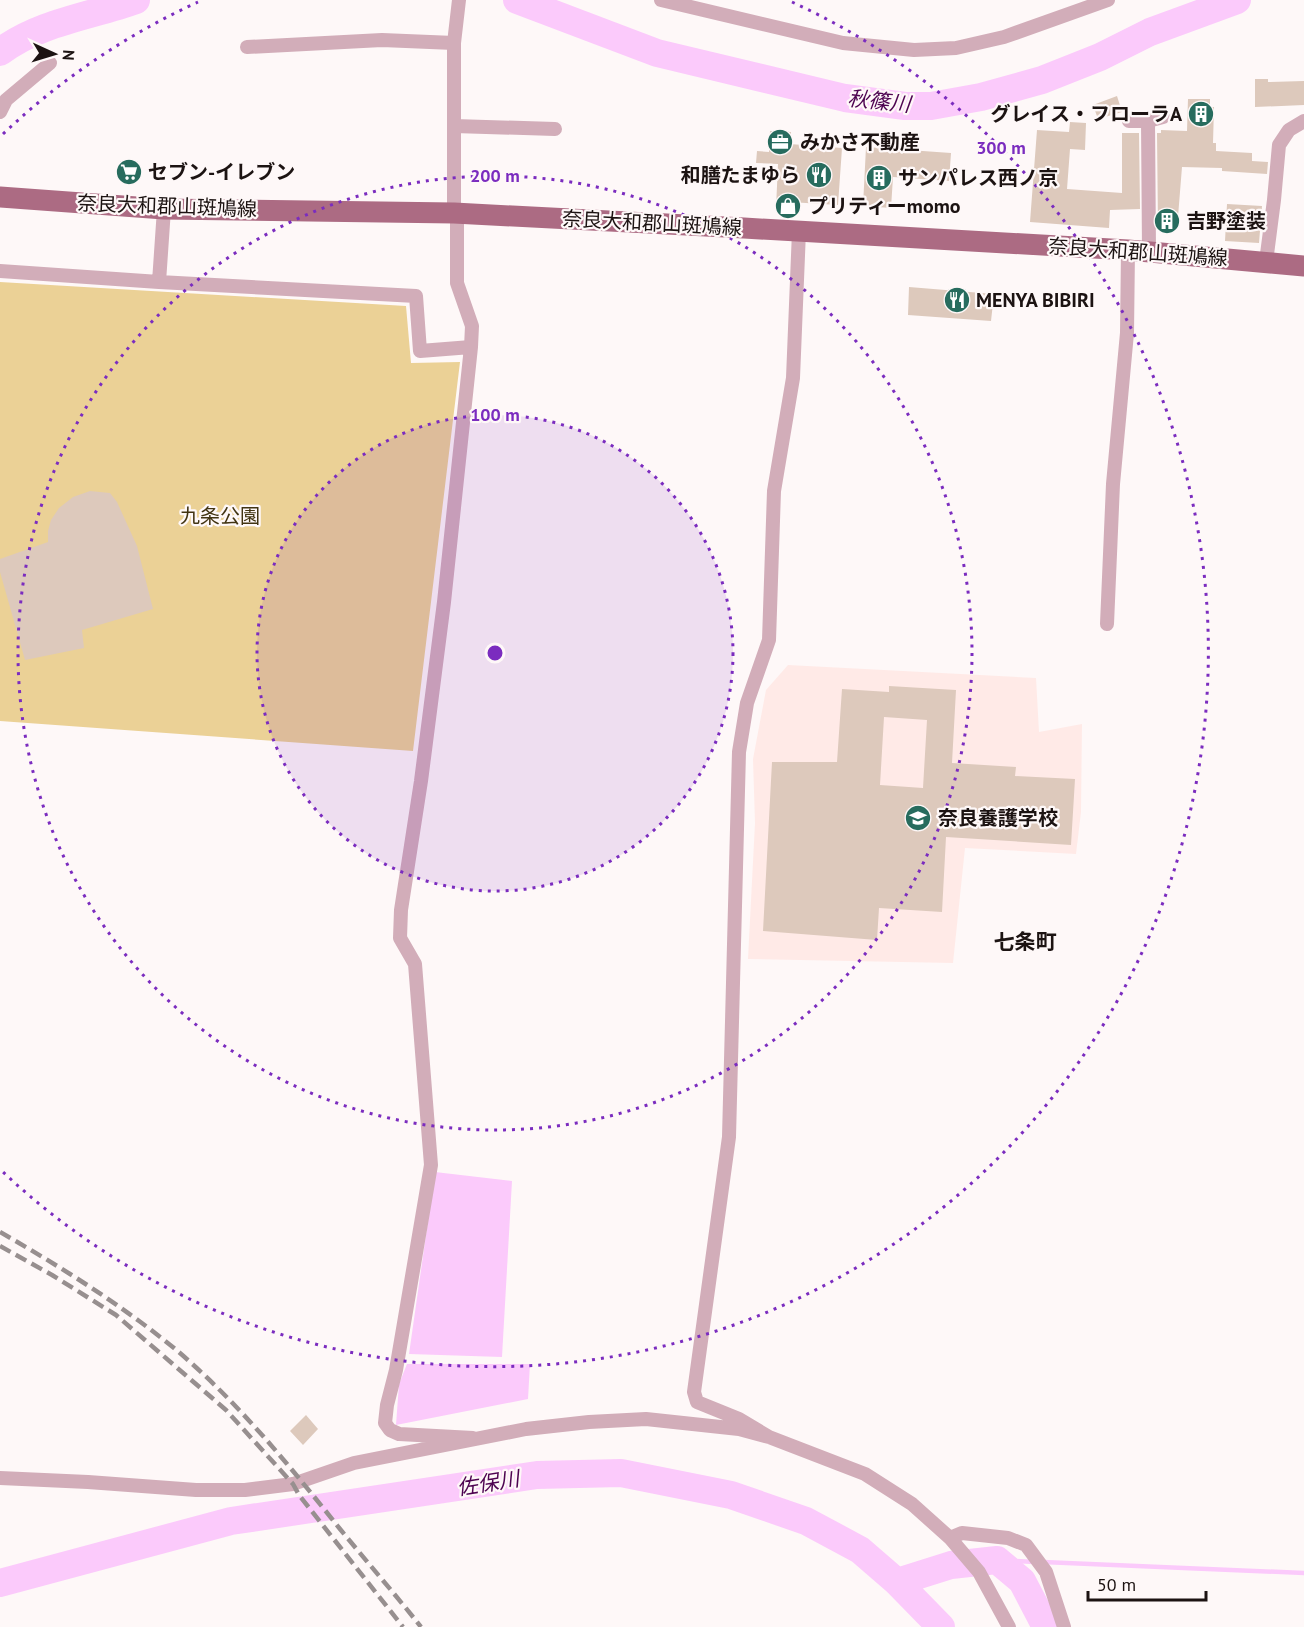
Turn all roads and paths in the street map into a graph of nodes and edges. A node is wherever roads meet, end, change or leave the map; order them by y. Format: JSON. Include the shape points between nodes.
{"nodes":[{"id":1,"x":459,"y":0,"type":"edge"},
{"id":2,"x":661,"y":0,"type":"edge"},
{"id":3,"x":1108,"y":0,"type":"edge"},
{"id":4,"x":454,"y":43,"type":"junction"},
{"id":5,"x":247,"y":47,"type":"dead end"},
{"id":6,"x":50,"y":63,"type":"dead end"},
{"id":7,"x":0,"y":112,"type":"edge"},
{"id":8,"x":1163,"y":117,"type":"dead end"},
{"id":9,"x":1129,"y":121,"type":"dead end"},
{"id":10,"x":1148,"y":121,"type":"junction"},
{"id":11,"x":1304,"y":122,"type":"edge"},
{"id":12,"x":454,"y":126,"type":"junction"},
{"id":13,"x":555,"y":129,"type":"dead end"},
{"id":14,"x":0,"y":197,"type":"edge"},
{"id":15,"x":164,"y":209,"type":"junction"},
{"id":16,"x":455,"y":213,"type":"junction"},
{"id":17,"x":799,"y":231,"type":"junction"},
{"id":18,"x":1138,"y":250,"type":"junction"},
{"id":19,"x":1266,"y":262,"type":"junction"},
{"id":20,"x":1304,"y":266,"type":"edge"},
{"id":21,"x":0,"y":271,"type":"edge"},
{"id":22,"x":159,"y":282,"type":"junction"},
{"id":23,"x":471,"y":347,"type":"junction"},
{"id":24,"x":1107,"y":624,"type":"dead end"},
{"id":25,"x":769,"y":1437,"type":"junction"},
{"id":26,"x":473,"y":1438,"type":"junction"},
{"id":27,"x":0,"y":1478,"type":"edge"},
{"id":28,"x":954,"y":1543,"type":"junction"},
{"id":29,"x":1009,"y":1627,"type":"edge"},
{"id":30,"x":1064,"y":1627,"type":"edge"}],
"edges":[{"from":1,"to":4,"type":"street"},
{"from":2,"to":3,"type":"street","via":[[843,43],[914,50],[956,48],[1004,37]]},
{"from":4,"to":5,"type":"street","via":[[382,40]]},
{"from":4,"to":12,"type":"street"},
{"from":6,"to":7,"type":"street","via":[[6,100]]},
{"from":8,"to":10,"type":"street"},
{"from":9,"to":10,"type":"street"},
{"from":10,"to":18,"type":"street"},
{"from":11,"to":19,"type":"street","via":[[1289,130],[1279,145]]},
{"from":12,"to":13,"type":"street"},
{"from":12,"to":16,"type":"street"},
{"from":14,"to":15,"type":"main road","name":"奈良大和郡山斑鳩線"},
{"from":15,"to":16,"type":"main road","name":"奈良大和郡山斑鳩線"},
{"from":15,"to":22,"type":"street"},
{"from":16,"to":17,"type":"main road","name":"奈良大和郡山斑鳩線"},
{"from":16,"to":23,"type":"street","via":[[457,283],[472,326]]},
{"from":17,"to":18,"type":"main road","name":"奈良大和郡山斑鳩線"},
{"from":17,"to":25,"type":"street","via":[[793,378],[774,491],[769,640],[747,703],[739,752],[729,1137],[694,1392],[696,1402],[739,1419]]},
{"from":18,"to":19,"type":"main road","name":"奈良大和郡山斑鳩線"},
{"from":18,"to":24,"type":"street","via":[[1113,484]]},
{"from":19,"to":20,"type":"main road","name":"奈良大和郡山斑鳩線"},
{"from":21,"to":22,"type":"street"},
{"from":22,"to":23,"type":"street","via":[[416,296],[420,351]]},
{"from":23,"to":26,"type":"street","via":[[444,602],[401,910],[400,938],[415,964],[431,1166],[385,1423],[399,1434]]},
{"from":25,"to":26,"type":"street","via":[[739,1429],[646,1419],[526,1428]]},
{"from":25,"to":28,"type":"street","via":[[865,1474],[912,1504]]},
{"from":26,"to":27,"type":"street","via":[[354,1463],[293,1484],[245,1490]]},
{"from":28,"to":29,"type":"street","via":[[979,1572]]},
{"from":28,"to":30,"type":"street","via":[[962,1533],[1008,1538],[1026,1545],[1046,1572]]}]}
